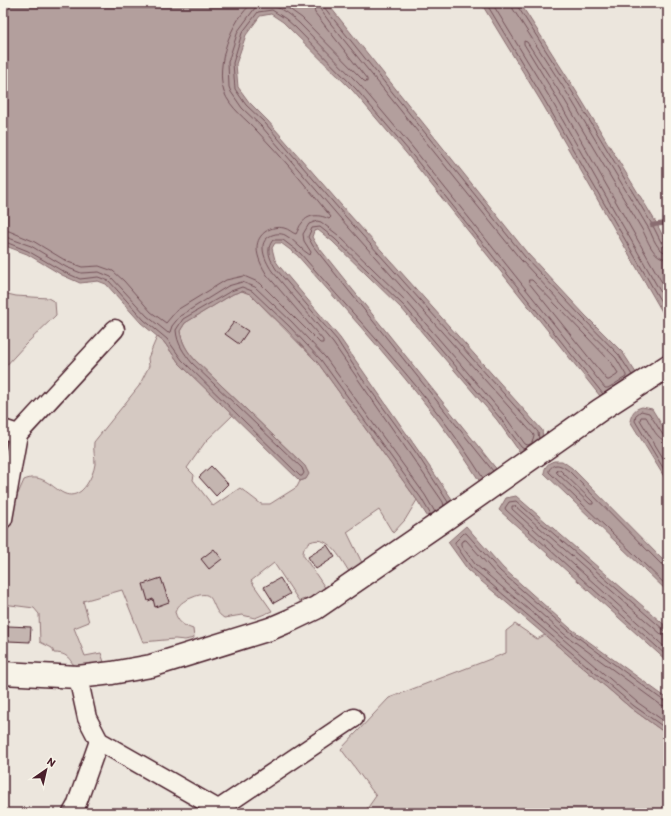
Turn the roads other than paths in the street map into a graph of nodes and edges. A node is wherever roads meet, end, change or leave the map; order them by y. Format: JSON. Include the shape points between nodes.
{"nodes":[{"id":1,"x":115,"y":330,"type":"dead end"},
{"id":2,"x":668,"y":366,"type":"edge"},
{"id":3,"x":10,"y":432,"type":"edge"},
{"id":4,"x":3,"y":520,"type":"edge"},
{"id":5,"x":3,"y":673,"type":"edge"},
{"id":6,"x":78,"y":677,"type":"junction"},
{"id":7,"x":354,"y":718,"type":"dead end"},
{"id":8,"x":99,"y":741,"type":"junction"},
{"id":9,"x":220,"y":812,"type":"edge"},
{"id":10,"x":72,"y":813,"type":"edge"}],
"edges":[{"from":1,"to":3,"type":"street"},
{"from":2,"to":6,"type":"street","via":[[600,410],[316,608],[270,629],[151,666]]},
{"from":3,"to":4,"type":"street"},
{"from":5,"to":6,"type":"street"},
{"from":6,"to":8,"type":"street","via":[[87,718]]},
{"from":7,"to":9,"type":"street"},
{"from":8,"to":9,"type":"street"},
{"from":8,"to":10,"type":"street"}]}
